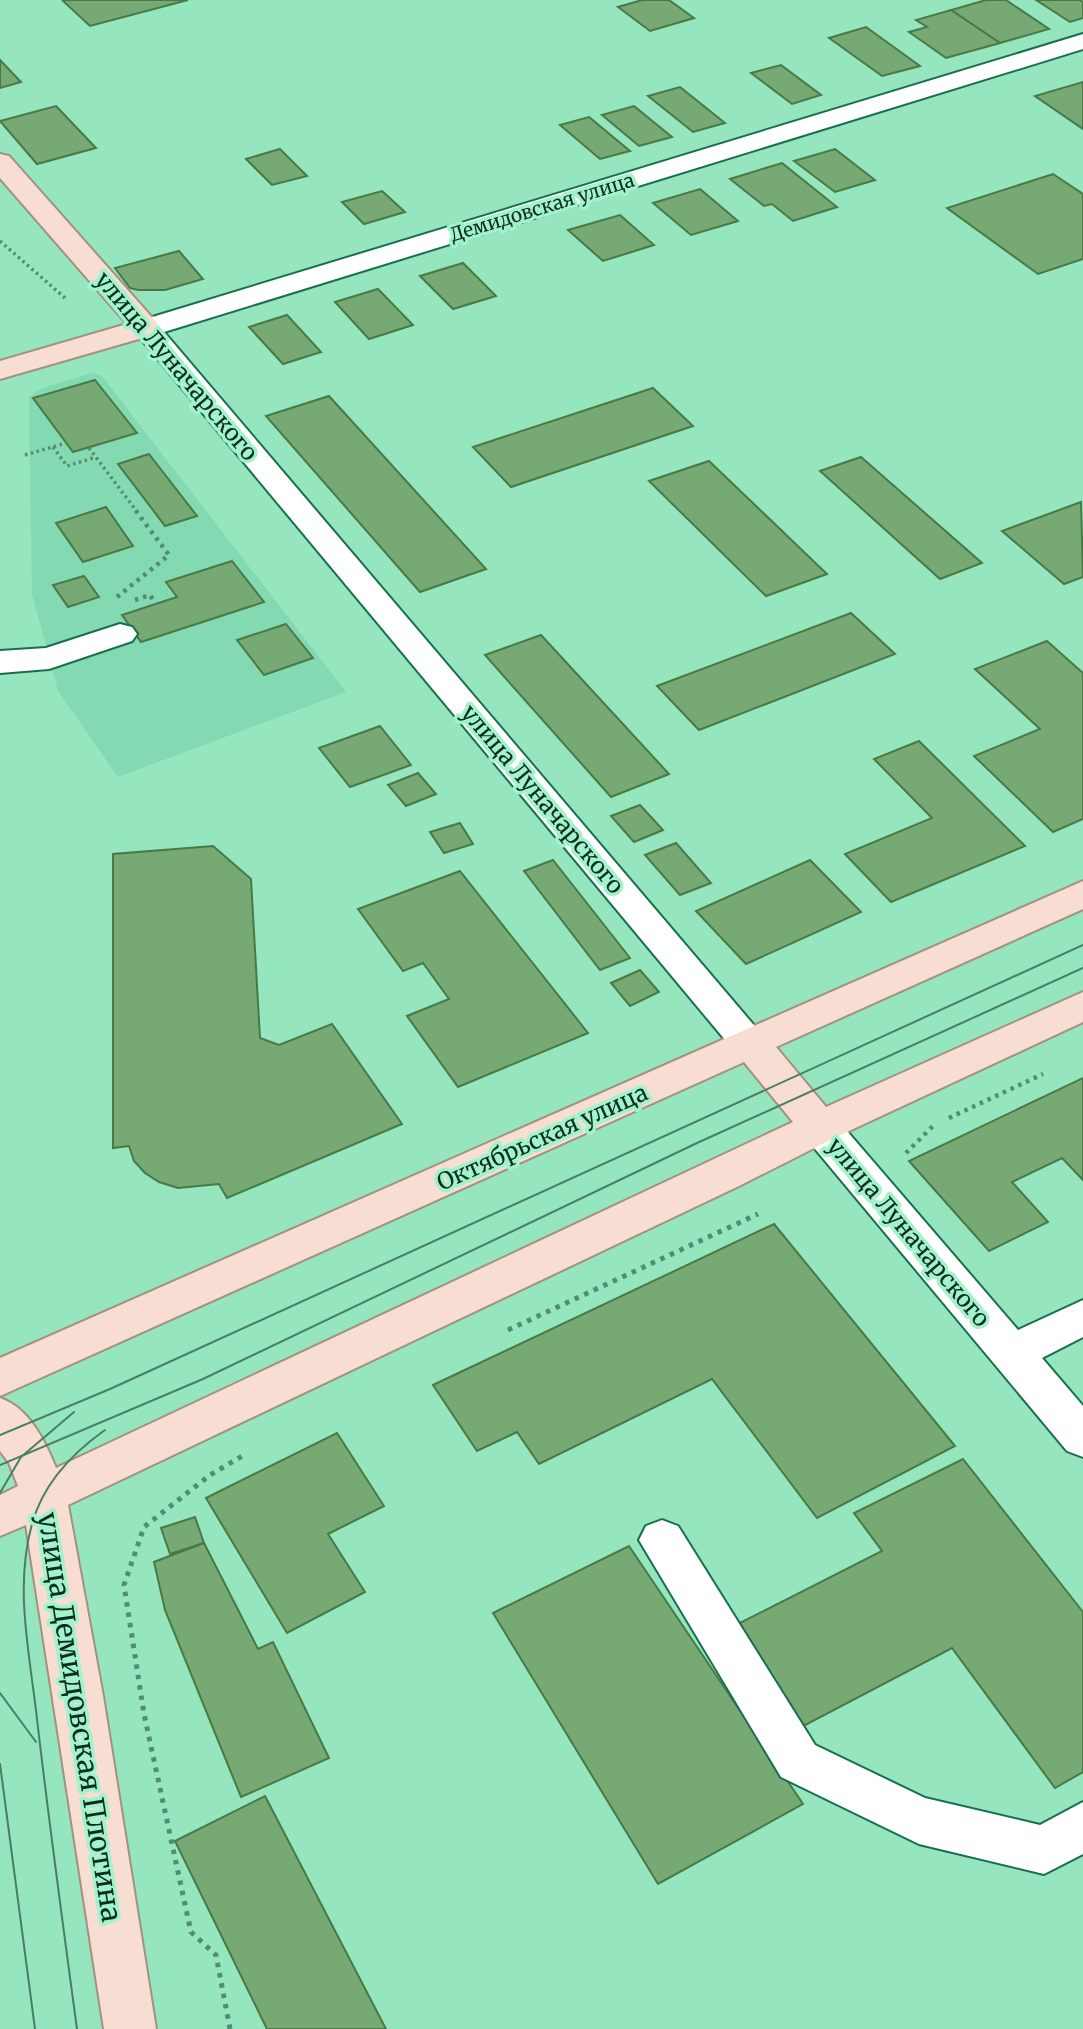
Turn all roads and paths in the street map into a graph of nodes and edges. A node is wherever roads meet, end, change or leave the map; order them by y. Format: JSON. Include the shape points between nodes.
{"nodes":[{"id":1,"x":1083,"y":40,"type":"edge"},
{"id":2,"x":0,"y":162,"type":"edge"},
{"id":3,"x":0,"y":242,"type":"edge"},
{"id":4,"x":68,"y":301,"type":"dead end"},
{"id":5,"x":146,"y":328,"type":"junction"},
{"id":6,"x":0,"y":370,"type":"edge"},
{"id":7,"x":66,"y":443,"type":"dead end"},
{"id":8,"x":53,"y":447,"type":"junction"},
{"id":9,"x":89,"y":448,"type":"dead end"},
{"id":10,"x":25,"y":455,"type":"dead end"},
{"id":11,"x":96,"y":457,"type":"junction"},
{"id":12,"x":150,"y":595,"type":"dead end"},
{"id":13,"x":156,"y":604,"type":"dead end"},
{"id":14,"x":115,"y":618,"type":"joint"},
{"id":15,"x":0,"y":662,"type":"edge"},
{"id":16,"x":1083,"y":894,"type":"edge"},
{"id":17,"x":1083,"y":1006,"type":"edge"},
{"id":18,"x":750,"y":1044,"type":"junction"},
{"id":19,"x":1048,"y":1072,"type":"dead end"},
{"id":20,"x":820,"y":1127,"type":"junction"},
{"id":21,"x":906,"y":1153,"type":"dead end"},
{"id":22,"x":758,"y":1214,"type":"dead end"},
{"id":23,"x":1083,"y":1317,"type":"edge"},
{"id":24,"x":497,"y":1335,"type":"dead end"},
{"id":25,"x":1011,"y":1354,"type":"junction"},
{"id":26,"x":0,"y":1378,"type":"edge"},
{"id":27,"x":0,"y":1417,"type":"edge"},
{"id":28,"x":1083,"y":1438,"type":"edge"},
{"id":29,"x":252,"y":1450,"type":"dead end"},
{"id":30,"x":44,"y":1496,"type":"junction"},
{"id":31,"x":0,"y":1516,"type":"edge"},
{"id":32,"x":662,"y":1539,"type":"dead end"},
{"id":33,"x":1083,"y":1826,"type":"edge"},
{"id":34,"x":130,"y":2029,"type":"edge"},
{"id":35,"x":230,"y":2029,"type":"edge"}],
"edges":[{"from":1,"to":5,"type":"street","name":"Демидовская улица"},
{"from":2,"to":5,"type":"main road","name":"улица Луначарского"},
{"from":3,"to":4,"type":"path"},
{"from":5,"to":6,"type":"main road","name":"Демидовская улица"},
{"from":5,"to":18,"type":"street","name":"улица Луначарского"},
{"from":7,"to":8,"type":"path"},
{"from":8,"to":10,"type":"path"},
{"from":8,"to":11,"type":"path","via":[[67,466]]},
{"from":9,"to":11,"type":"path"},
{"from":11,"to":14,"type":"path","via":[[169,555]]},
{"from":12,"to":13,"type":"path"},
{"from":14,"to":15,"type":"street","via":[[49,658]]},
{"from":16,"to":18,"type":"main road","name":"Октябрьская улица"},
{"from":17,"to":20,"type":"main road"},
{"from":18,"to":20,"type":"main road","name":"улица Луначарского"},
{"from":18,"to":26,"type":"main road","name":"Октябрьская улица"},
{"from":19,"to":21,"type":"path","via":[[932,1126]]},
{"from":20,"to":25,"type":"street","name":"улица Луначарского"},
{"from":20,"to":30,"type":"main road"},
{"from":22,"to":24,"type":"path"},
{"from":23,"to":25,"type":"street"},
{"from":25,"to":28,"type":"street","name":"улица Луначарского"},
{"from":27,"to":30,"type":"main road","name":"улица Демидовская Плотина","via":[[28,1454]]},
{"from":29,"to":35,"type":"path","via":[[210,1475],[144,1527],[124,1585],[144,1714],[191,1932],[216,1955]]},
{"from":30,"to":31,"type":"main road"},
{"from":30,"to":34,"type":"main road","name":"улица Демидовская Плотина"},
{"from":32,"to":33,"type":"street","via":[[798,1761],[919,1820],[1044,1850]]}]}
